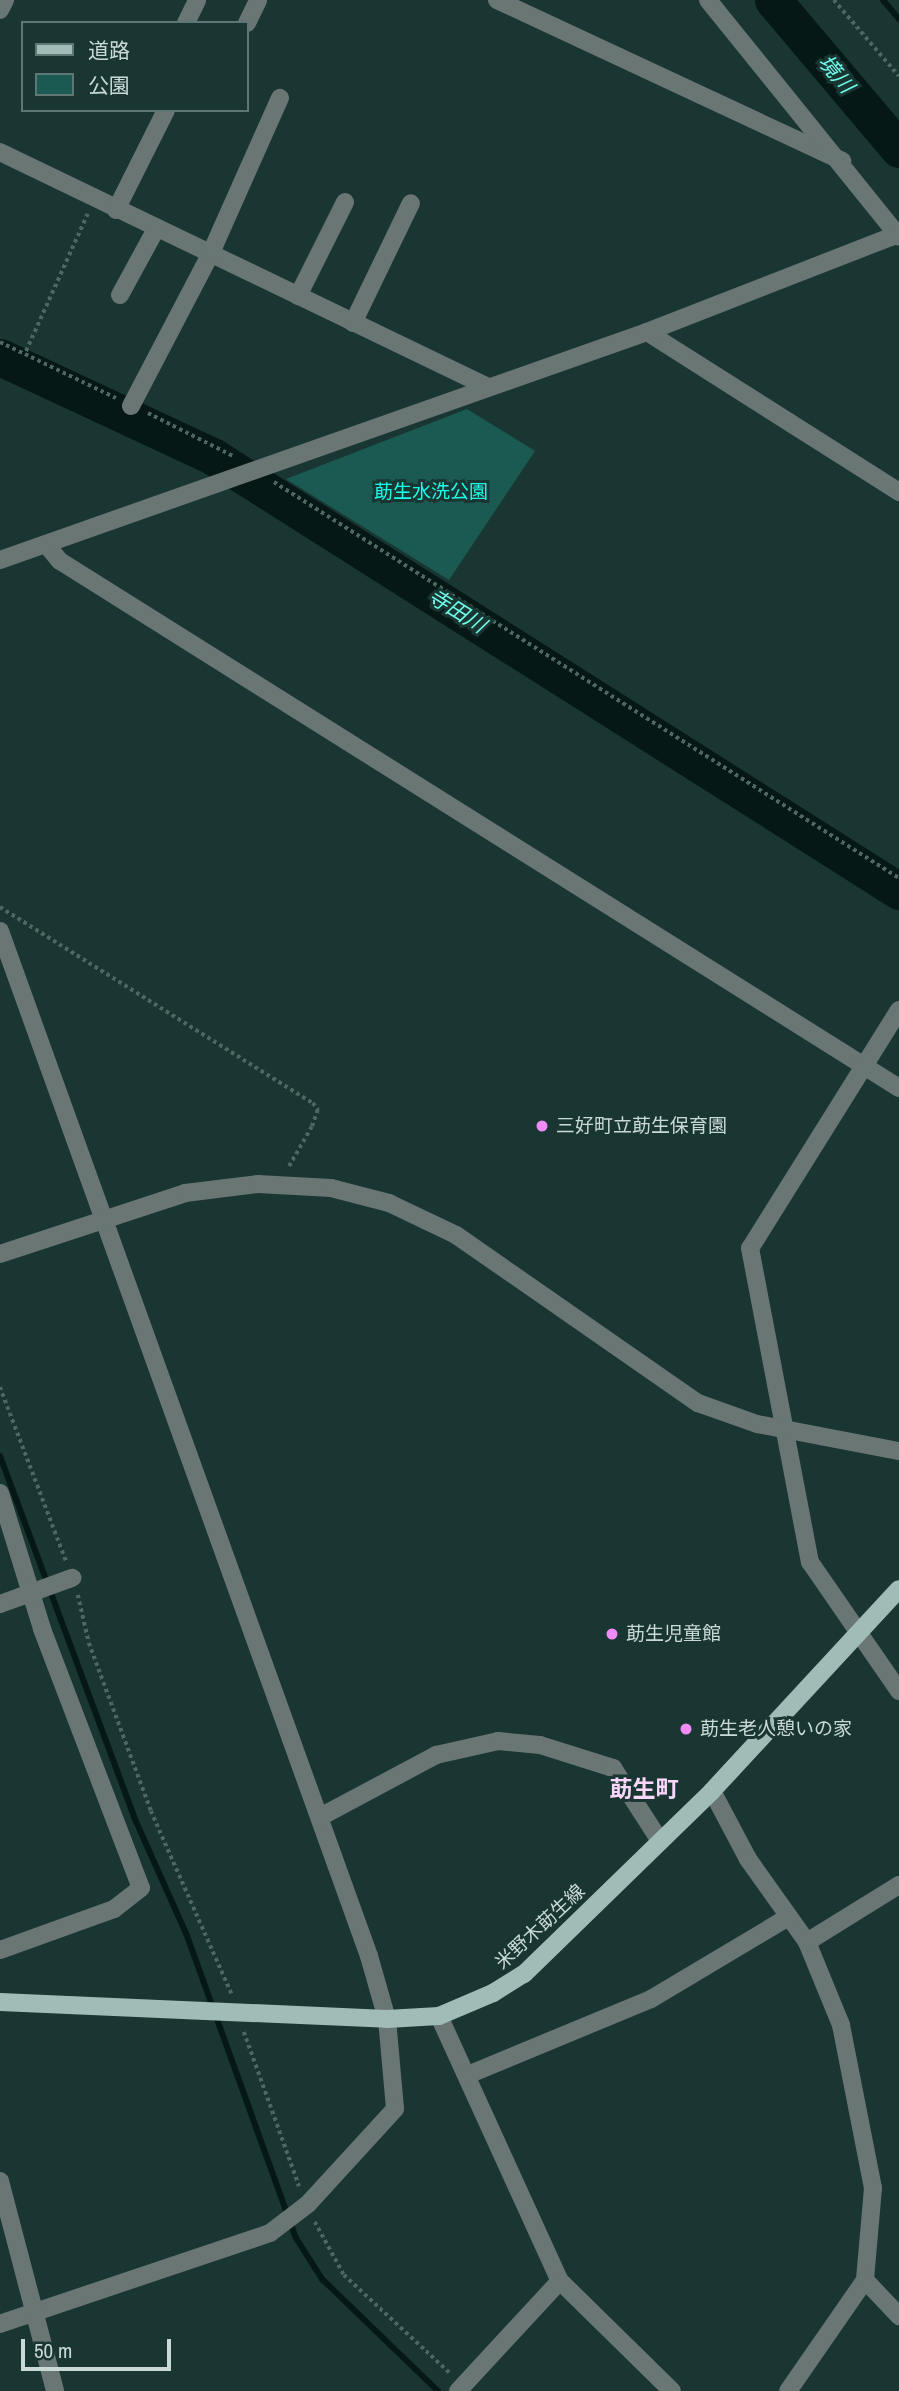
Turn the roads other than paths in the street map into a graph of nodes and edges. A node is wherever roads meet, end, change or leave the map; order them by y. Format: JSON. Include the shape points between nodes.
{"nodes":[{"id":1,"x":5,"y":0,"type":"edge"},
{"id":2,"x":197,"y":0,"type":"edge"},
{"id":3,"x":258,"y":0,"type":"edge"},
{"id":4,"x":497,"y":0,"type":"edge"},
{"id":5,"x":708,"y":0,"type":"edge"},
{"id":6,"x":0,"y":10,"type":"edge"},
{"id":7,"x":187,"y":21,"type":"edge"},
{"id":8,"x":248,"y":21,"type":"edge"},
{"id":9,"x":280,"y":98,"type":"dead end"},
{"id":10,"x":165,"y":112,"type":"edge"},
{"id":11,"x":0,"y":152,"type":"edge"},
{"id":12,"x":842,"y":161,"type":"junction"},
{"id":13,"x":345,"y":202,"type":"dead end"},
{"id":14,"x":411,"y":203,"type":"dead end"},
{"id":15,"x":116,"y":210,"type":"junction"},
{"id":16,"x":156,"y":229,"type":"junction"},
{"id":17,"x":898,"y":236,"type":"edge"},
{"id":18,"x":210,"y":255,"type":"junction"},
{"id":19,"x":120,"y":295,"type":"dead end"},
{"id":20,"x":298,"y":296,"type":"junction"},
{"id":21,"x":353,"y":323,"type":"junction"},
{"id":22,"x":647,"y":332,"type":"junction"},
{"id":23,"x":486,"y":386,"type":"junction"},
{"id":24,"x":131,"y":406,"type":"road end"},
{"id":25,"x":899,"y":492,"type":"edge"},
{"id":26,"x":46,"y":544,"type":"junction"},
{"id":27,"x":0,"y":560,"type":"edge"},
{"id":28,"x":0,"y":931,"type":"edge"},
{"id":29,"x":899,"y":1010,"type":"edge"},
{"id":30,"x":864,"y":1066,"type":"junction"},
{"id":31,"x":899,"y":1088,"type":"edge"},
{"id":32,"x":104,"y":1218,"type":"junction"},
{"id":33,"x":0,"y":1254,"type":"edge"},
{"id":34,"x":789,"y":1431,"type":"junction"},
{"id":35,"x":899,"y":1451,"type":"edge"},
{"id":36,"x":0,"y":1493,"type":"edge"},
{"id":37,"x":70,"y":1578,"type":"road end"},
{"id":38,"x":899,"y":1590,"type":"edge"},
{"id":39,"x":33,"y":1592,"type":"junction"},
{"id":40,"x":0,"y":1604,"type":"edge"},
{"id":41,"x":858,"y":1640,"type":"junction"},
{"id":42,"x":899,"y":1691,"type":"edge"},
{"id":43,"x":712,"y":1791,"type":"junction"},
{"id":44,"x":320,"y":1817,"type":"junction"},
{"id":45,"x":660,"y":1841,"type":"junction"},
{"id":46,"x":899,"y":1885,"type":"edge"},
{"id":47,"x":787,"y":1918,"type":"junction"},
{"id":48,"x":807,"y":1942,"type":"junction"},
{"id":49,"x":0,"y":1950,"type":"edge"},
{"id":50,"x":0,"y":2002,"type":"edge"},
{"id":51,"x":439,"y":2016,"type":"junction"},
{"id":52,"x":387,"y":2019,"type":"junction"},
{"id":53,"x":470,"y":2074,"type":"junction"},
{"id":54,"x":0,"y":2180,"type":"edge"},
{"id":55,"x":865,"y":2280,"type":"junction"},
{"id":56,"x":560,"y":2281,"type":"junction"},
{"id":57,"x":37,"y":2313,"type":"junction"},
{"id":58,"x":899,"y":2316,"type":"edge"},
{"id":59,"x":0,"y":2324,"type":"edge"},
{"id":60,"x":461,"y":2388,"type":"edge"},
{"id":61,"x":55,"y":2391,"type":"edge"},
{"id":62,"x":672,"y":2391,"type":"edge"},
{"id":63,"x":788,"y":2391,"type":"edge"}],
"edges":[{"from":1,"to":6,"type":"street"},
{"from":2,"to":7,"type":"street"},
{"from":3,"to":8,"type":"street"},
{"from":4,"to":12,"type":"street"},
{"from":5,"to":12,"type":"street"},
{"from":9,"to":18,"type":"street"},
{"from":10,"to":15,"type":"street"},
{"from":11,"to":15,"type":"street"},
{"from":12,"to":17,"type":"street"},
{"from":13,"to":20,"type":"street"},
{"from":14,"to":21,"type":"street"},
{"from":15,"to":16,"type":"street"},
{"from":16,"to":18,"type":"street"},
{"from":16,"to":19,"type":"street"},
{"from":17,"to":22,"type":"street"},
{"from":18,"to":20,"type":"street"},
{"from":18,"to":24,"type":"street"},
{"from":20,"to":21,"type":"street"},
{"from":21,"to":23,"type":"street"},
{"from":22,"to":23,"type":"street"},
{"from":22,"to":25,"type":"street"},
{"from":23,"to":26,"type":"street"},
{"from":26,"to":27,"type":"street"},
{"from":26,"to":30,"type":"street","via":[[60,561]]},
{"from":28,"to":32,"type":"street"},
{"from":29,"to":30,"type":"street"},
{"from":30,"to":31,"type":"street"},
{"from":30,"to":34,"type":"street","via":[[750,1248]]},
{"from":32,"to":33,"type":"street"},
{"from":32,"to":34,"type":"street","via":[[185,1193],[282,1183],[331,1188],[414,1213],[477,1249],[675,1391],[726,1415]]},
{"from":32,"to":44,"type":"street"},
{"from":34,"to":35,"type":"street"},
{"from":34,"to":41,"type":"street","via":[[810,1562]]},
{"from":36,"to":39,"type":"street"},
{"from":37,"to":39,"type":"street"},
{"from":38,"to":41,"type":"main road","name":"米野木莇生線"},
{"from":39,"to":40,"type":"street"},
{"from":39,"to":49,"type":"street","via":[[141,1888],[114,1909]]},
{"from":41,"to":42,"type":"street"},
{"from":41,"to":43,"type":"main road","name":"米野木莇生線"},
{"from":43,"to":45,"type":"main road","name":"米野木莇生線"},
{"from":43,"to":47,"type":"street"},
{"from":44,"to":45,"type":"street","via":[[436,1755],[498,1741],[540,1745],[613,1768]]},
{"from":44,"to":52,"type":"street"},
{"from":45,"to":51,"type":"main road","name":"米野木莇生線","via":[[524,1974]]},
{"from":46,"to":48,"type":"street"},
{"from":47,"to":48,"type":"street"},
{"from":47,"to":53,"type":"street","via":[[651,1999]]},
{"from":48,"to":55,"type":"street","via":[[841,2025],[861,2106],[873,2188]]},
{"from":50,"to":52,"type":"main road","name":"米野木莇生線"},
{"from":51,"to":52,"type":"main road","name":"米野木莇生線"},
{"from":51,"to":53,"type":"street"},
{"from":52,"to":57,"type":"street","via":[[395,2109],[308,2204],[270,2233]]},
{"from":53,"to":56,"type":"street"},
{"from":54,"to":57,"type":"street"},
{"from":55,"to":58,"type":"street"},
{"from":55,"to":63,"type":"street"},
{"from":56,"to":60,"type":"street"},
{"from":56,"to":62,"type":"street"},
{"from":57,"to":59,"type":"street"},
{"from":57,"to":61,"type":"street"}]}
